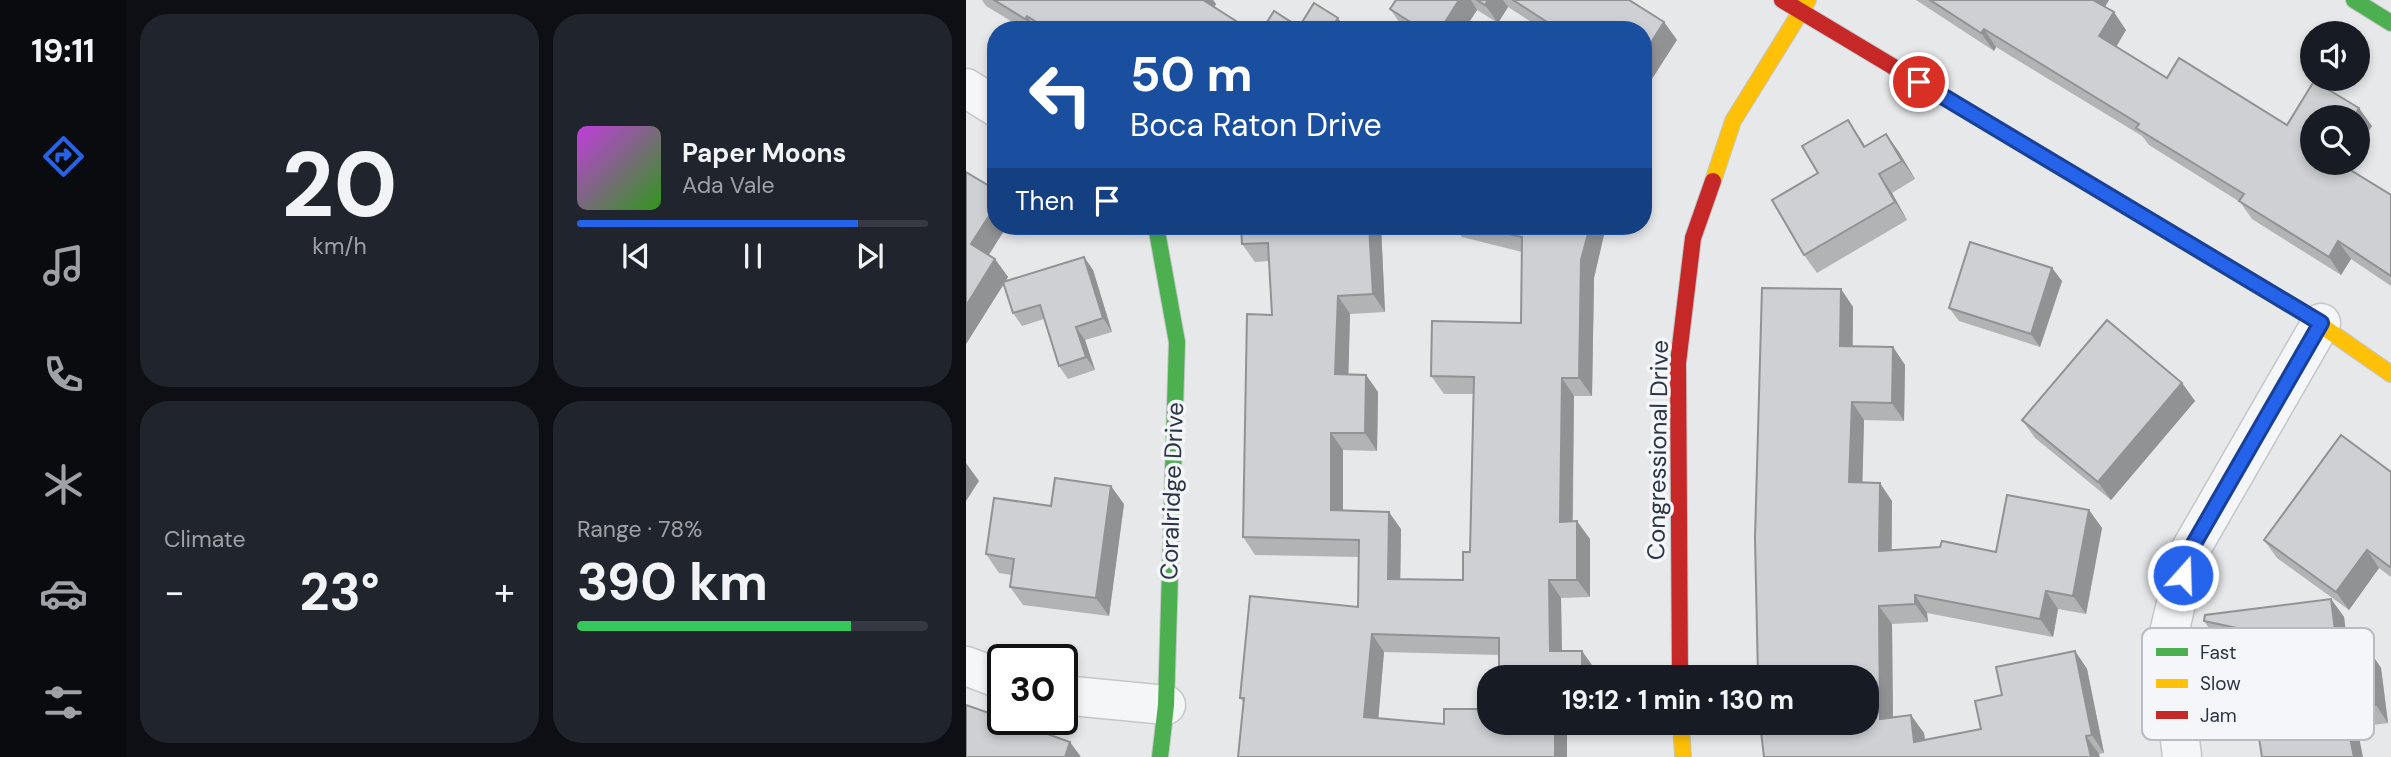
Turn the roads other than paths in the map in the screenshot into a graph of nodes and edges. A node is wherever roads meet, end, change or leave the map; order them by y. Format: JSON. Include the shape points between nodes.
{"nodes":[{"id":1,"x":1782,"y":0,"type":"edge"},
{"id":2,"x":2354,"y":0,"type":"edge"},
{"id":3,"x":1804,"y":6,"type":"edge"},
{"id":4,"x":2391,"y":23,"type":"edge"},
{"id":5,"x":966,"y":88,"type":"edge"},
{"id":6,"x":987,"y":101,"type":"edge"},
{"id":7,"x":1158,"y":235,"type":"edge"},
{"id":8,"x":2321,"y":323,"type":"junction"},
{"id":9,"x":2391,"y":374,"type":"edge"},
{"id":10,"x":2170,"y":628,"type":"edge"},
{"id":11,"x":1680,"y":665,"type":"edge"},
{"id":12,"x":966,"y":667,"type":"edge"},
{"id":13,"x":987,"y":674,"type":"edge"},
{"id":14,"x":1078,"y":697,"type":"edge"},
{"id":15,"x":1166,"y":705,"type":"junction"},
{"id":16,"x":1682,"y":735,"type":"edge"},
{"id":17,"x":1160,"y":757,"type":"edge"},
{"id":18,"x":1683,"y":757,"type":"edge"}],
"edges":[{"from":1,"to":3,"type":"street"},
{"from":2,"to":4,"type":"street"},
{"from":3,"to":8,"type":"street"},
{"from":3,"to":11,"type":"street","name":"Congressional Drive","via":[[1733,121],[1693,238],[1678,363]]},
{"from":5,"to":6,"type":"street"},
{"from":7,"to":15,"type":"street","name":"Coralridge Drive","via":[[1177,342]]},
{"from":8,"to":9,"type":"street"},
{"from":8,"to":10,"type":"street","via":[[2188,554]]},
{"from":12,"to":13,"type":"street"},
{"from":14,"to":15,"type":"street"},
{"from":15,"to":17,"type":"street","name":"Coralridge Drive"},
{"from":16,"to":18,"type":"street"}]}
